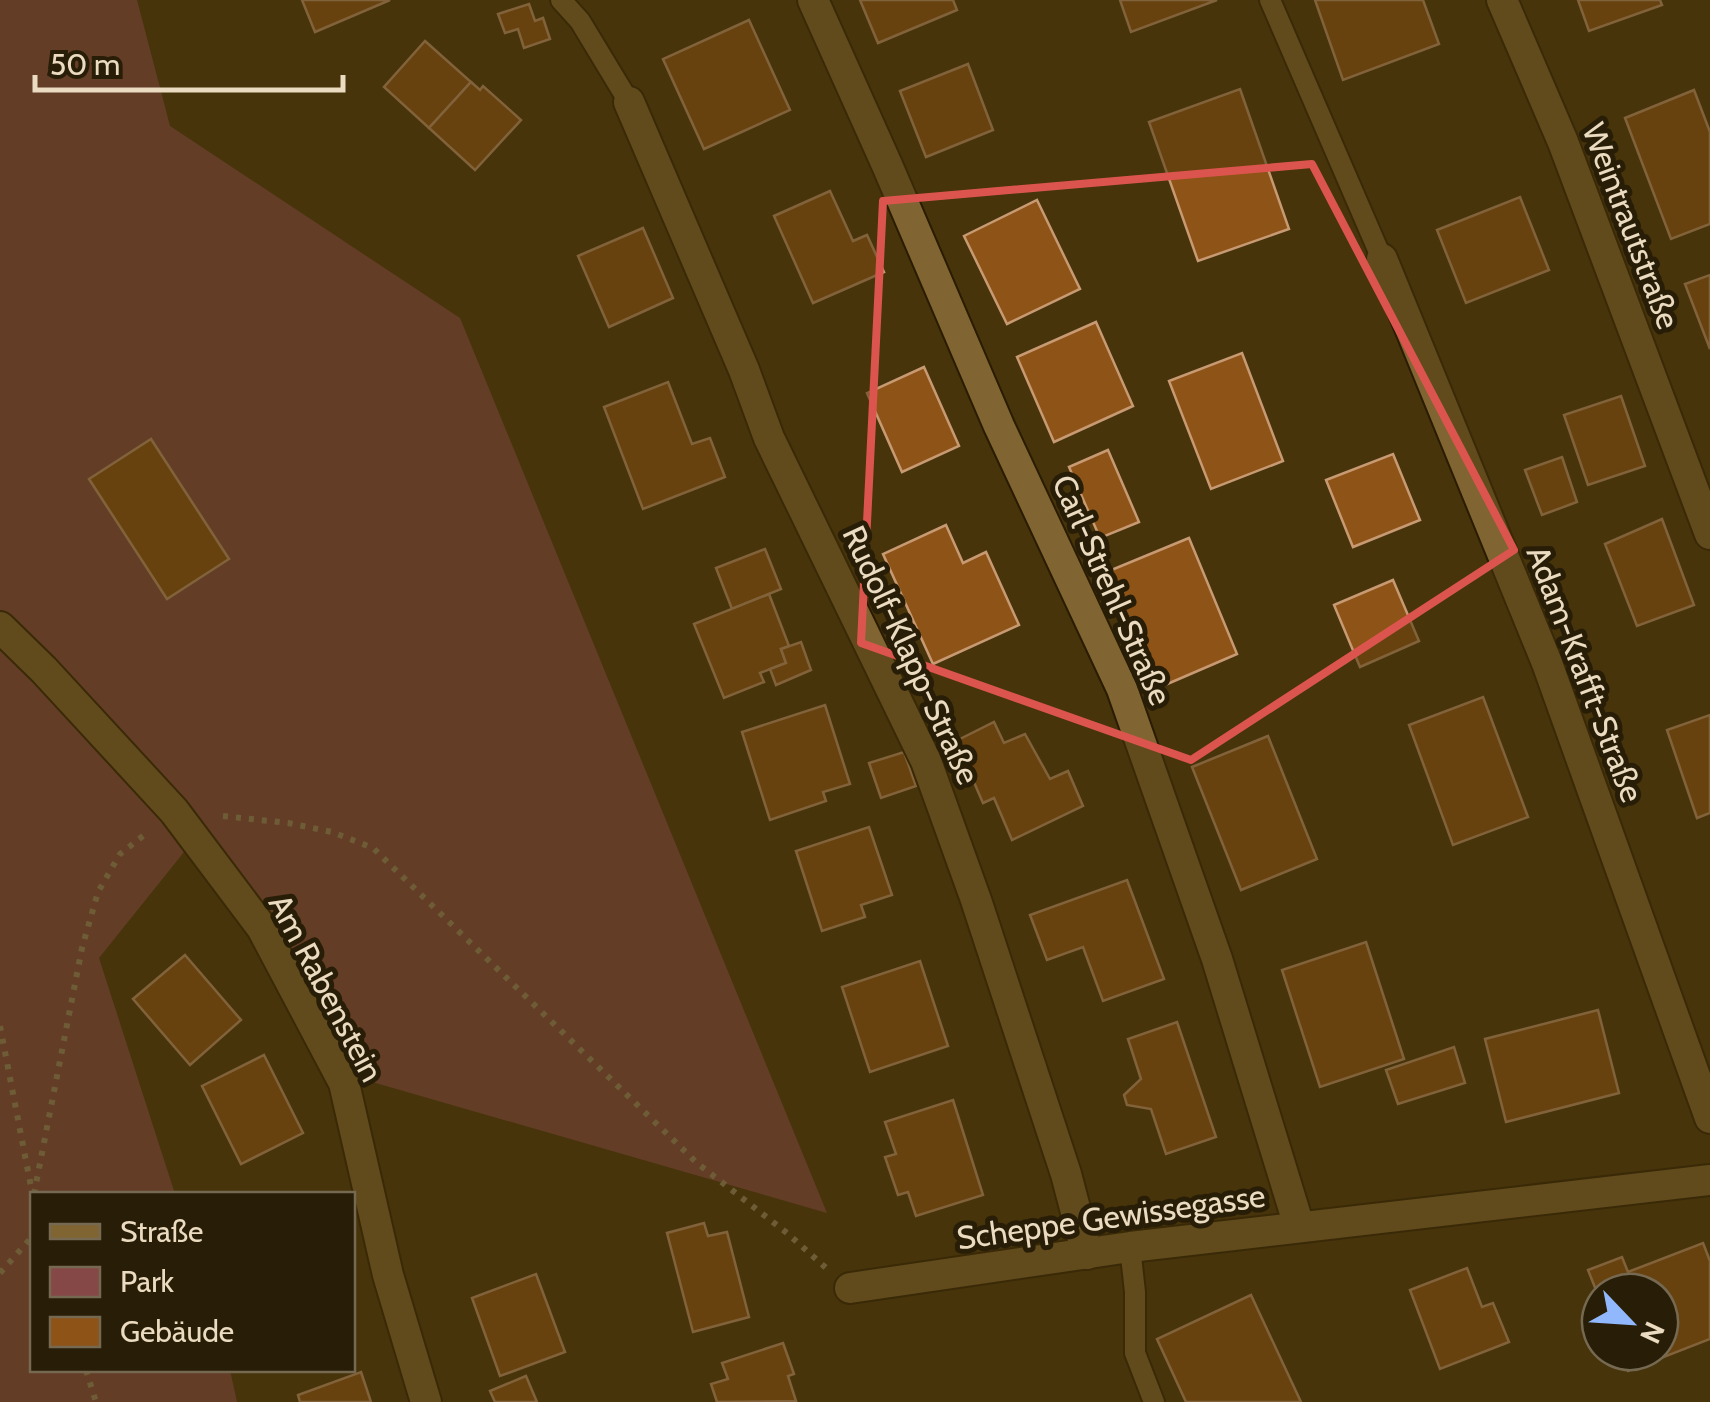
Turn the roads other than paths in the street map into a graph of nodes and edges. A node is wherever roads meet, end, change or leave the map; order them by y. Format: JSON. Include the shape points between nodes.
{"nodes":[{"id":1,"x":561,"y":0,"type":"edge"},
{"id":2,"x":813,"y":0,"type":"edge"},
{"id":3,"x":1270,"y":0,"type":"edge"},
{"id":4,"x":1502,"y":0,"type":"edge"},
{"id":5,"x":629,"y":102,"type":"joint"},
{"id":6,"x":1382,"y":259,"type":"joint"},
{"id":7,"x":1710,"y":534,"type":"edge"},
{"id":8,"x":0,"y":627,"type":"edge"},
{"id":9,"x":1710,"y":1118,"type":"edge"},
{"id":10,"x":1710,"y":1180,"type":"edge"},
{"id":11,"x":1299,"y":1226,"type":"junction"},
{"id":12,"x":1130,"y":1247,"type":"junction"},
{"id":13,"x":1087,"y":1254,"type":"junction"},
{"id":14,"x":850,"y":1288,"type":"road end"},
{"id":15,"x":426,"y":1402,"type":"edge"},
{"id":16,"x":1154,"y":1402,"type":"edge"}],
"edges":[{"from":1,"to":5,"type":"lane"},
{"from":2,"to":11,"type":"street","name":"Carl-Strehl-Straße","via":[[1122,689],[1217,959]]},
{"from":3,"to":6,"type":"lane"},
{"from":4,"to":7,"type":"street","name":"Weintrautstraße","via":[[1563,142]]},
{"from":5,"to":13,"type":"street","name":"Rudolf-Klapp-Straße","via":[[769,438],[926,761]]},
{"from":6,"to":9,"type":"street","name":"Adam-Krafft-Straße","via":[[1547,662]]},
{"from":8,"to":15,"type":"street","name":"Am Rabenstein","via":[[174,811],[262,928],[344,1083],[388,1275]]},
{"from":10,"to":11,"type":"street","name":"Scheppe Gewissegasse"},
{"from":11,"to":12,"type":"street","name":"Scheppe Gewissegasse"},
{"from":12,"to":13,"type":"street","name":"Scheppe Gewissegasse"},
{"from":12,"to":16,"type":"lane","via":[[1135,1352]]},
{"from":13,"to":14,"type":"street","name":"Scheppe Gewissegasse"}]}
